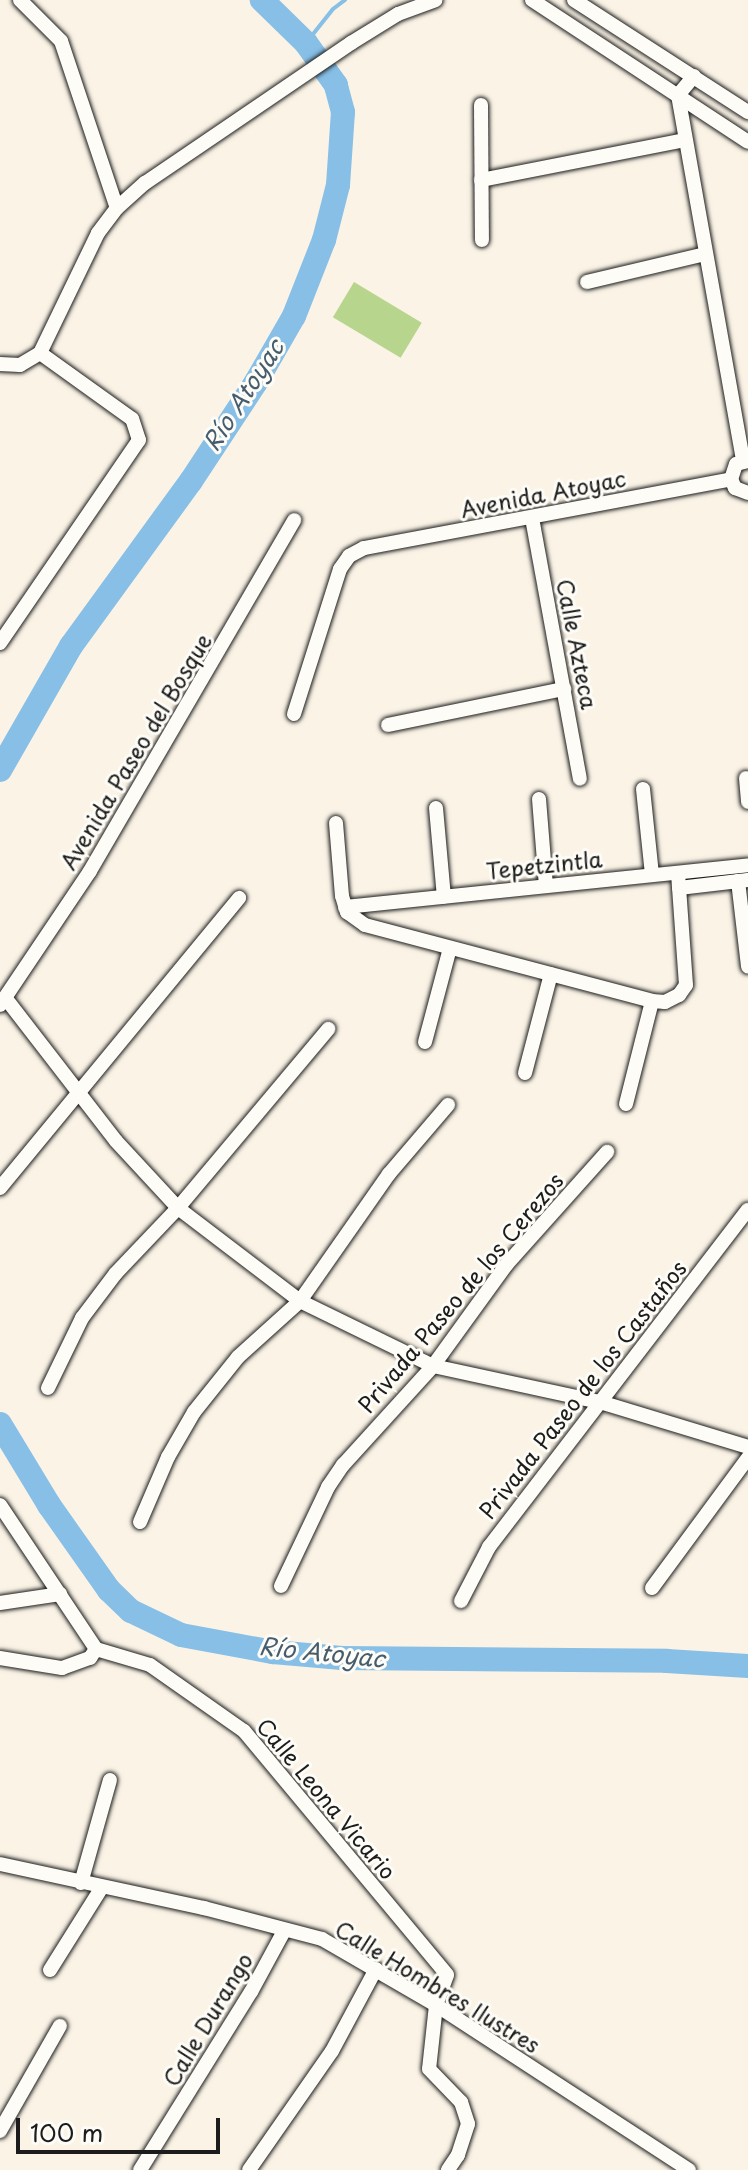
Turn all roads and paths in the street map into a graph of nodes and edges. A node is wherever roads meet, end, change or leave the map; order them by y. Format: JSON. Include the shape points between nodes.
{"nodes":[{"id":1,"x":20,"y":0,"type":"edge"},
{"id":2,"x":413,"y":0,"type":"edge"},
{"id":3,"x":436,"y":0,"type":"edge"},
{"id":4,"x":532,"y":0,"type":"edge"},
{"id":5,"x":574,"y":0,"type":"edge"},
{"id":6,"x":398,"y":14,"type":"junction"},
{"id":7,"x":694,"y":76,"type":"junction"},
{"id":8,"x":678,"y":95,"type":"junction"},
{"id":9,"x":481,"y":105,"type":"dead end"},
{"id":10,"x":748,"y":112,"type":"edge"},
{"id":11,"x":685,"y":140,"type":"junction"},
{"id":12,"x":748,"y":142,"type":"edge"},
{"id":13,"x":481,"y":180,"type":"junction"},
{"id":14,"x":117,"y":208,"type":"junction"},
{"id":15,"x":482,"y":240,"type":"dead end"},
{"id":16,"x":705,"y":254,"type":"junction"},
{"id":17,"x":587,"y":282,"type":"dead end"},
{"id":18,"x":40,"y":353,"type":"junction"},
{"id":19,"x":0,"y":364,"type":"edge"},
{"id":20,"x":745,"y":461,"type":"edge"},
{"id":21,"x":731,"y":479,"type":"junction"},
{"id":22,"x":748,"y":493,"type":"edge"},
{"id":23,"x":532,"y":518,"type":"junction"},
{"id":24,"x":294,"y":520,"type":"dead end"},
{"id":25,"x":0,"y":614,"type":"edge"},
{"id":26,"x":16,"y":616,"type":"junction"},
{"id":27,"x":0,"y":643,"type":"edge"},
{"id":28,"x":564,"y":689,"type":"junction"},
{"id":29,"x":294,"y":714,"type":"dead end"},
{"id":30,"x":388,"y":725,"type":"dead end"},
{"id":31,"x":746,"y":778,"type":"dead end"},
{"id":32,"x":580,"y":779,"type":"dead end"},
{"id":33,"x":643,"y":789,"type":"dead end"},
{"id":34,"x":539,"y":799,"type":"dead end"},
{"id":35,"x":748,"y":802,"type":"edge"},
{"id":36,"x":436,"y":808,"type":"dead end"},
{"id":37,"x":336,"y":823,"type":"dead end"},
{"id":38,"x":748,"y":865,"type":"edge"},
{"id":39,"x":652,"y":875,"type":"junction"},
{"id":40,"x":678,"y":880,"type":"junction"},
{"id":41,"x":743,"y":881,"type":"edge"},
{"id":42,"x":546,"y":886,"type":"junction"},
{"id":43,"x":444,"y":897,"type":"junction"},
{"id":44,"x":239,"y":898,"type":"dead end"},
{"id":45,"x":345,"y":907,"type":"junction"},
{"id":46,"x":450,"y":948,"type":"junction"},
{"id":47,"x":748,"y":966,"type":"edge"},
{"id":48,"x":551,"y":974,"type":"junction"},
{"id":49,"x":652,"y":1001,"type":"junction"},
{"id":50,"x":4,"y":1002,"type":"edge"},
{"id":51,"x":328,"y":1029,"type":"dead end"},
{"id":52,"x":425,"y":1042,"type":"dead end"},
{"id":53,"x":525,"y":1073,"type":"dead end"},
{"id":54,"x":77,"y":1093,"type":"junction"},
{"id":55,"x":626,"y":1104,"type":"dead end"},
{"id":56,"x":448,"y":1105,"type":"dead end"},
{"id":57,"x":607,"y":1152,"type":"dead end"},
{"id":58,"x":0,"y":1188,"type":"edge"},
{"id":59,"x":178,"y":1208,"type":"junction"},
{"id":60,"x":748,"y":1210,"type":"edge"},
{"id":61,"x":300,"y":1301,"type":"junction"},
{"id":62,"x":433,"y":1366,"type":"junction"},
{"id":63,"x":48,"y":1388,"type":"dead end"},
{"id":64,"x":600,"y":1402,"type":"junction"},
{"id":65,"x":748,"y":1447,"type":"edge"},
{"id":66,"x":748,"y":1458,"type":"edge"},
{"id":67,"x":0,"y":1505,"type":"edge"},
{"id":68,"x":140,"y":1522,"type":"dead end"},
{"id":69,"x":281,"y":1586,"type":"dead end"},
{"id":70,"x":652,"y":1588,"type":"dead end"},
{"id":71,"x":60,"y":1594,"type":"junction"},
{"id":72,"x":461,"y":1601,"type":"dead end"},
{"id":73,"x":0,"y":1603,"type":"edge"},
{"id":74,"x":96,"y":1649,"type":"junction"},
{"id":75,"x":0,"y":1658,"type":"edge"},
{"id":76,"x":110,"y":1780,"type":"dead end"},
{"id":77,"x":0,"y":1864,"type":"edge"},
{"id":78,"x":81,"y":1883,"type":"junction"},
{"id":79,"x":102,"y":1887,"type":"junction"},
{"id":80,"x":284,"y":1931,"type":"junction"},
{"id":81,"x":376,"y":1969,"type":"junction"},
{"id":82,"x":50,"y":1970,"type":"dead end"},
{"id":83,"x":436,"y":2005,"type":"junction"},
{"id":84,"x":60,"y":2026,"type":"dead end"},
{"id":85,"x":0,"y":2131,"type":"edge"},
{"id":86,"x":140,"y":2170,"type":"edge"},
{"id":87,"x":249,"y":2170,"type":"edge"},
{"id":88,"x":448,"y":2170,"type":"edge"},
{"id":89,"x":689,"y":2170,"type":"edge"}],
"edges":[{"from":1,"to":14,"type":"street","via":[[61,41]]},
{"from":2,"to":6,"type":"street"},
{"from":3,"to":6,"type":"street"},
{"from":4,"to":8,"type":"street"},
{"from":5,"to":7,"type":"street"},
{"from":6,"to":14,"type":"street","via":[[145,183]]},
{"from":7,"to":8,"type":"street"},
{"from":7,"to":10,"type":"street"},
{"from":8,"to":11,"type":"street"},
{"from":8,"to":12,"type":"street"},
{"from":9,"to":13,"type":"street"},
{"from":11,"to":13,"type":"street"},
{"from":11,"to":16,"type":"street"},
{"from":13,"to":15,"type":"street"},
{"from":14,"to":18,"type":"street","via":[[79,268]]},
{"from":16,"to":17,"type":"street"},
{"from":16,"to":20,"type":"street"},
{"from":18,"to":19,"type":"street","via":[[20,365]]},
{"from":18,"to":26,"type":"street","via":[[132,419],[139,440]]},
{"from":20,"to":21,"type":"street","via":[[732,471]]},
{"from":21,"to":22,"type":"street","via":[[735,488]]},
{"from":21,"to":23,"type":"street","name":"Avenida Atoyac"},
{"from":23,"to":28,"type":"street","name":"Calle Azteca"},
{"from":23,"to":29,"type":"street","name":"Avenida Atoyac","via":[[364,548],[349,556],[340,569]]},
{"from":24,"to":50,"type":"street","name":"Avenida Paseo del Bosque","via":[[90,871]]},
{"from":25,"to":26,"type":"street"},
{"from":26,"to":27,"type":"street"},
{"from":28,"to":30,"type":"street"},
{"from":28,"to":32,"type":"street","name":"Calle Azteca"},
{"from":31,"to":35,"type":"street"},
{"from":33,"to":39,"type":"street"},
{"from":34,"to":42,"type":"street"},
{"from":36,"to":43,"type":"street"},
{"from":37,"to":45,"type":"street"},
{"from":38,"to":40,"type":"street","name":"Tepetzintla"},
{"from":39,"to":40,"type":"street","name":"Tepetzintla"},
{"from":39,"to":42,"type":"street","name":"Tepetzintla"},
{"from":40,"to":41,"type":"street","name":"Tepetzintla"},
{"from":40,"to":49,"type":"street","via":[[686,985],[665,1002]]},
{"from":41,"to":47,"type":"street"},
{"from":42,"to":43,"type":"street","name":"Tepetzintla"},
{"from":43,"to":45,"type":"street","name":"Tepetzintla"},
{"from":44,"to":54,"type":"street"},
{"from":45,"to":46,"type":"street","via":[[365,925]]},
{"from":46,"to":48,"type":"street"},
{"from":46,"to":52,"type":"street"},
{"from":48,"to":49,"type":"street"},
{"from":48,"to":53,"type":"street"},
{"from":49,"to":55,"type":"street"},
{"from":50,"to":54,"type":"street","name":"Avenida Paseo del Bosque"},
{"from":51,"to":59,"type":"street"},
{"from":54,"to":58,"type":"street"},
{"from":54,"to":59,"type":"street","name":"Avenida Paseo del Bosque"},
{"from":56,"to":61,"type":"street","via":[[389,1174]]},
{"from":57,"to":62,"type":"street","name":"Privada Paseo de los Cerezos","via":[[506,1265]]},
{"from":59,"to":61,"type":"street","name":"Avenida Paseo del Bosque"},
{"from":59,"to":63,"type":"street","via":[[82,1318]]},
{"from":60,"to":64,"type":"street","name":"Privada Paseo de los Castaños"},
{"from":61,"to":62,"type":"street","name":"Avenida Paseo del Bosque"},
{"from":61,"to":68,"type":"street","via":[[238,1357],[194,1412]]},
{"from":62,"to":64,"type":"street","name":"Avenida Paseo del Bosque"},
{"from":62,"to":69,"type":"street","name":"Privada Paseo de los Cerezos","via":[[328,1487]]},
{"from":64,"to":65,"type":"street","name":"Avenida Paseo del Bosque"},
{"from":64,"to":72,"type":"street","name":"Privada Paseo de los Castaños","via":[[489,1547]]},
{"from":66,"to":70,"type":"street"},
{"from":67,"to":71,"type":"street"},
{"from":71,"to":73,"type":"street"},
{"from":71,"to":74,"type":"street"},
{"from":74,"to":75,"type":"street","via":[[90,1658],[62,1668]]},
{"from":74,"to":83,"type":"street","name":"Calle Leona Vicario","via":[[150,1665],[244,1731],[447,1975]]},
{"from":76,"to":78,"type":"street"},
{"from":77,"to":78,"type":"street","name":"Calle Hombres Ilustres"},
{"from":78,"to":79,"type":"street","name":"Calle Hombres Ilustres"},
{"from":79,"to":80,"type":"street","name":"Calle Hombres Ilustres"},
{"from":79,"to":82,"type":"street"},
{"from":80,"to":81,"type":"street","name":"Calle Hombres Ilustres","via":[[322,1939]]},
{"from":80,"to":86,"type":"street","name":"Calle Durango"},
{"from":81,"to":83,"type":"street","name":"Calle Hombres Ilustres"},
{"from":81,"to":87,"type":"street","via":[[332,2051]]},
{"from":83,"to":88,"type":"street","via":[[429,2069],[461,2102],[468,2124]]},
{"from":83,"to":89,"type":"street","name":"Calle Hombres Ilustres"},
{"from":84,"to":85,"type":"street"}]}
